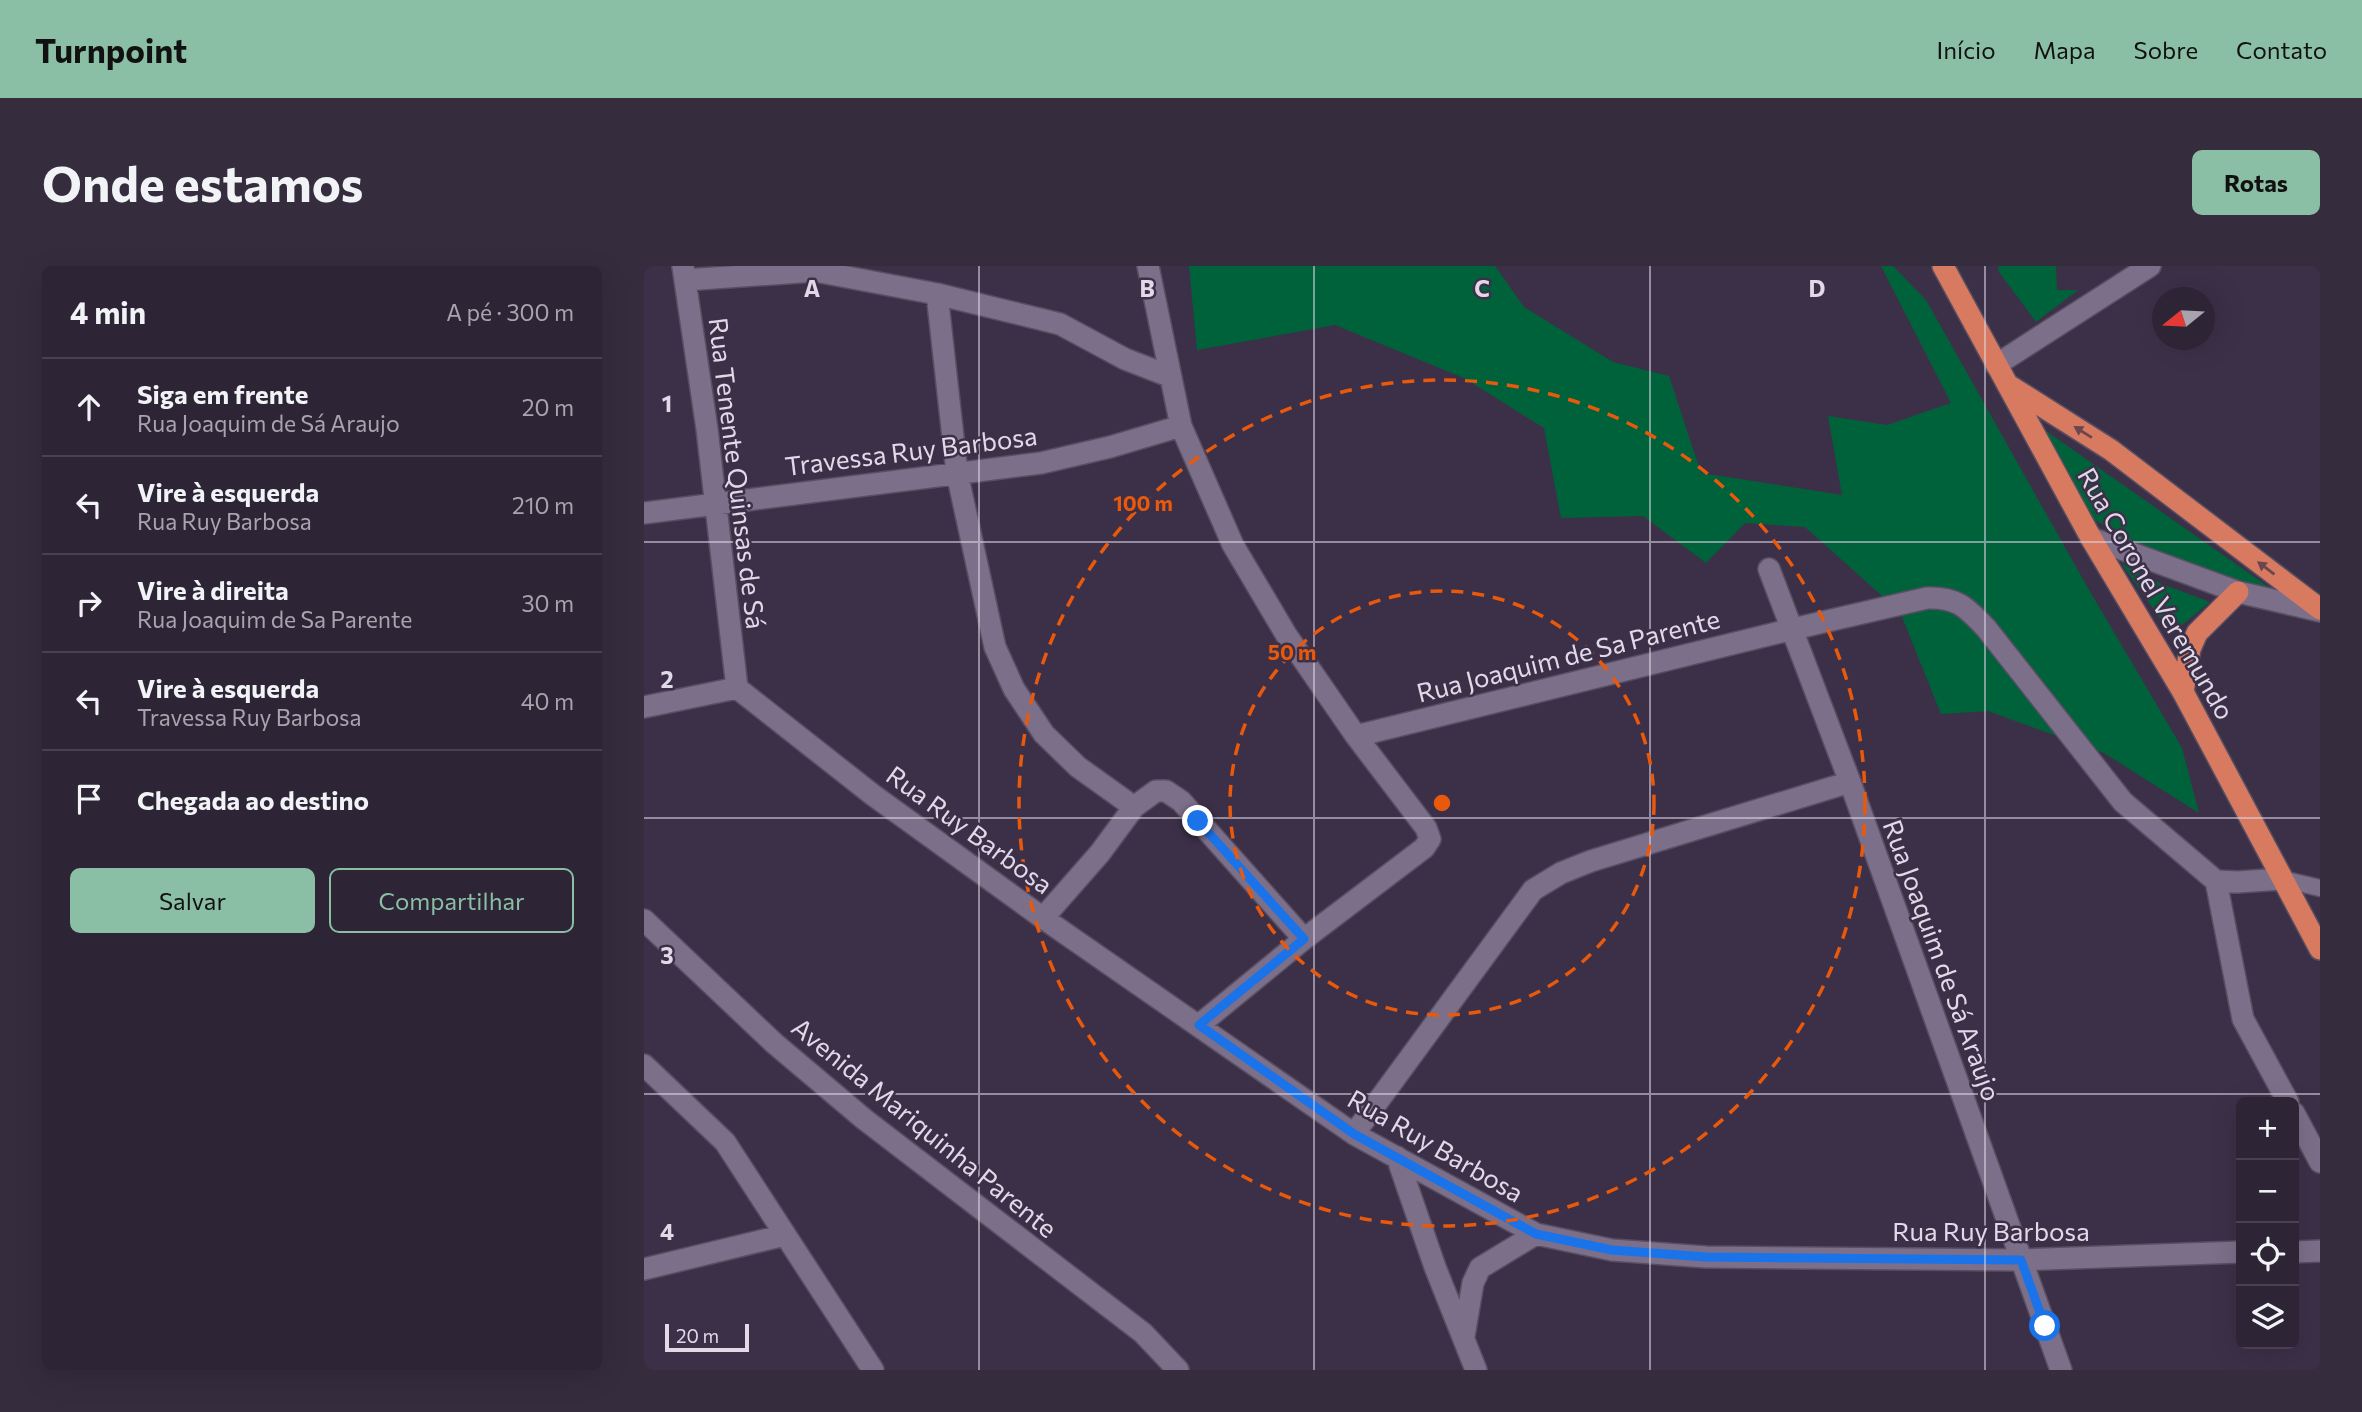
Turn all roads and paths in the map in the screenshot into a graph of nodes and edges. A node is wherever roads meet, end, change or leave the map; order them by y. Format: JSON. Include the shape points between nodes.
{"nodes":[{"id":1,"x":1148,"y":266,"type":"edge"},
{"id":2,"x":1943,"y":266,"type":"edge"},
{"id":3,"x":2150,"y":266,"type":"edge"},
{"id":4,"x":684,"y":273,"type":"edge"},
{"id":5,"x":937,"y":294,"type":"junction"},
{"id":6,"x":1996,"y":365,"type":"junction"},
{"id":7,"x":1170,"y":376,"type":"junction"},
{"id":8,"x":2008,"y":385,"type":"junction"},
{"id":9,"x":1181,"y":426,"type":"junction"},
{"id":10,"x":957,"y":472,"type":"junction"},
{"id":11,"x":714,"y":505,"type":"junction"},
{"id":12,"x":644,"y":513,"type":"edge"},
{"id":13,"x":2091,"y":538,"type":"junction"},
{"id":14,"x":1769,"y":569,"type":"dead end"},
{"id":15,"x":2238,"y":592,"type":"junction"},
{"id":16,"x":2320,"y":610,"type":"edge"},
{"id":17,"x":1793,"y":629,"type":"junction"},
{"id":18,"x":737,"y":688,"type":"junction"},
{"id":19,"x":2183,"y":692,"type":"junction"},
{"id":20,"x":644,"y":706,"type":"edge"},
{"id":21,"x":1356,"y":736,"type":"junction"},
{"id":22,"x":1850,"y":782,"type":"junction"},
{"id":23,"x":1134,"y":807,"type":"junction"},
{"id":24,"x":2283,"y":879,"type":"junction"},
{"id":25,"x":2216,"y":881,"type":"junction"},
{"id":26,"x":2320,"y":888,"type":"edge"},
{"id":27,"x":1043,"y":918,"type":"junction"},
{"id":28,"x":644,"y":920,"type":"edge"},
{"id":29,"x":1304,"y":939,"type":"junction"},
{"id":30,"x":2320,"y":949,"type":"edge"},
{"id":31,"x":1199,"y":1025,"type":"junction"},
{"id":32,"x":644,"y":1065,"type":"edge"},
{"id":33,"x":2285,"y":1097,"type":"edge"},
{"id":34,"x":2299,"y":1122,"type":"edge"},
{"id":35,"x":1354,"y":1134,"type":"junction"},
{"id":36,"x":1397,"y":1157,"type":"junction"},
{"id":37,"x":2320,"y":1162,"type":"edge"},
{"id":38,"x":1536,"y":1234,"type":"junction"},
{"id":39,"x":785,"y":1235,"type":"junction"},
{"id":40,"x":2320,"y":1251,"type":"edge"},
{"id":41,"x":2236,"y":1252,"type":"edge"},
{"id":42,"x":2299,"y":1252,"type":"edge"},
{"id":43,"x":2021,"y":1260,"type":"junction"},
{"id":44,"x":644,"y":1269,"type":"edge"},
{"id":45,"x":1464,"y":1336,"type":"junction"},
{"id":46,"x":873,"y":1370,"type":"edge"},
{"id":47,"x":1178,"y":1370,"type":"edge"},
{"id":48,"x":1476,"y":1370,"type":"edge"},
{"id":49,"x":2061,"y":1370,"type":"edge"}],
"edges":[{"from":1,"to":7,"type":"street"},
{"from":2,"to":6,"type":"highway","name":"Rua Coronel Veremundo"},
{"from":3,"to":6,"type":"street"},
{"from":4,"to":5,"type":"street","via":[[815,271]]},
{"from":4,"to":11,"type":"street","name":"Rua Tenente Quinsas de Sá"},
{"from":5,"to":7,"type":"street","via":[[1060,324],[1125,359]]},
{"from":5,"to":10,"type":"street"},
{"from":6,"to":8,"type":"highway","name":"Rua Coronel Veremundo"},
{"from":7,"to":9,"type":"street"},
{"from":8,"to":13,"type":"highway","name":"Rua Coronel Veremundo"},
{"from":16,"to":8,"type":"highway","one_way":true,"via":[[2111,450]]},
{"from":9,"to":10,"type":"street","name":"Travessa Ruy Barbosa","via":[[1041,463]]},
{"from":9,"to":21,"type":"street","via":[[1233,545],[1286,636]]},
{"from":10,"to":11,"type":"street","name":"Travessa Ruy Barbosa"},
{"from":10,"to":23,"type":"street","via":[[995,647],[1014,689],[1044,734],[1078,767]]},
{"from":11,"to":12,"type":"street","name":"Travessa Ruy Barbosa"},
{"from":11,"to":18,"type":"street","name":"Rua Tenente Quinsas de Sá"},
{"from":13,"to":15,"type":"street"},
{"from":13,"to":19,"type":"highway","name":"Rua Coronel Veremundo"},
{"from":14,"to":17,"type":"street","name":"Rua Joaquim de Sá Araujo"},
{"from":15,"to":16,"type":"street"},
{"from":15,"to":19,"type":"highway","via":[[2197,633]]},
{"from":17,"to":21,"type":"street","name":"Rua Joaquim de Sa Parente"},
{"from":17,"to":22,"type":"street","name":"Rua Joaquim de Sá Araujo"},
{"from":17,"to":25,"type":"street","name":"Rua Joaquim de Sa Parente","via":[[1927,598],[1947,597],[1969,610],[2123,802]]},
{"from":18,"to":20,"type":"street"},
{"from":18,"to":27,"type":"street","name":"Rua Ruy Barbosa"},
{"from":19,"to":24,"type":"highway","name":"Rua Coronel Veremundo"},
{"from":21,"to":29,"type":"street","via":[[1430,839]]},
{"from":22,"to":35,"type":"street","via":[[1591,860],[1533,890]]},
{"from":22,"to":43,"type":"street","name":"Rua Joaquim de Sá Araujo"},
{"from":23,"to":27,"type":"street"},
{"from":23,"to":29,"type":"street","via":[[1156,790],[1181,801]]},
{"from":24,"to":25,"type":"street"},
{"from":24,"to":26,"type":"lane"},
{"from":24,"to":30,"type":"highway","name":"Rua Coronel Veremundo"},
{"from":25,"to":33,"type":"street","via":[[2243,1019]]},
{"from":27,"to":31,"type":"street","name":"Rua Ruy Barbosa"},
{"from":28,"to":47,"type":"street","name":"Avenida Mariquinha Parente","via":[[863,1118],[1143,1333]]},
{"from":29,"to":31,"type":"street"},
{"from":31,"to":35,"type":"street","name":"Rua Ruy Barbosa"},
{"from":32,"to":39,"type":"street","via":[[725,1142]]},
{"from":34,"to":37,"type":"street"},
{"from":35,"to":36,"type":"street","name":"Rua Ruy Barbosa"},
{"from":36,"to":38,"type":"street","name":"Rua Ruy Barbosa"},
{"from":36,"to":45,"type":"street"},
{"from":38,"to":43,"type":"street","name":"Rua Ruy Barbosa","via":[[1612,1250],[1706,1257]]},
{"from":38,"to":45,"type":"street","via":[[1480,1268]]},
{"from":39,"to":44,"type":"street"},
{"from":39,"to":46,"type":"street"},
{"from":40,"to":42,"type":"street"},
{"from":41,"to":43,"type":"street","name":"Rua Ruy Barbosa"},
{"from":43,"to":49,"type":"street","name":"Rua Joaquim de Sá Araujo"},
{"from":45,"to":48,"type":"street"}]}
